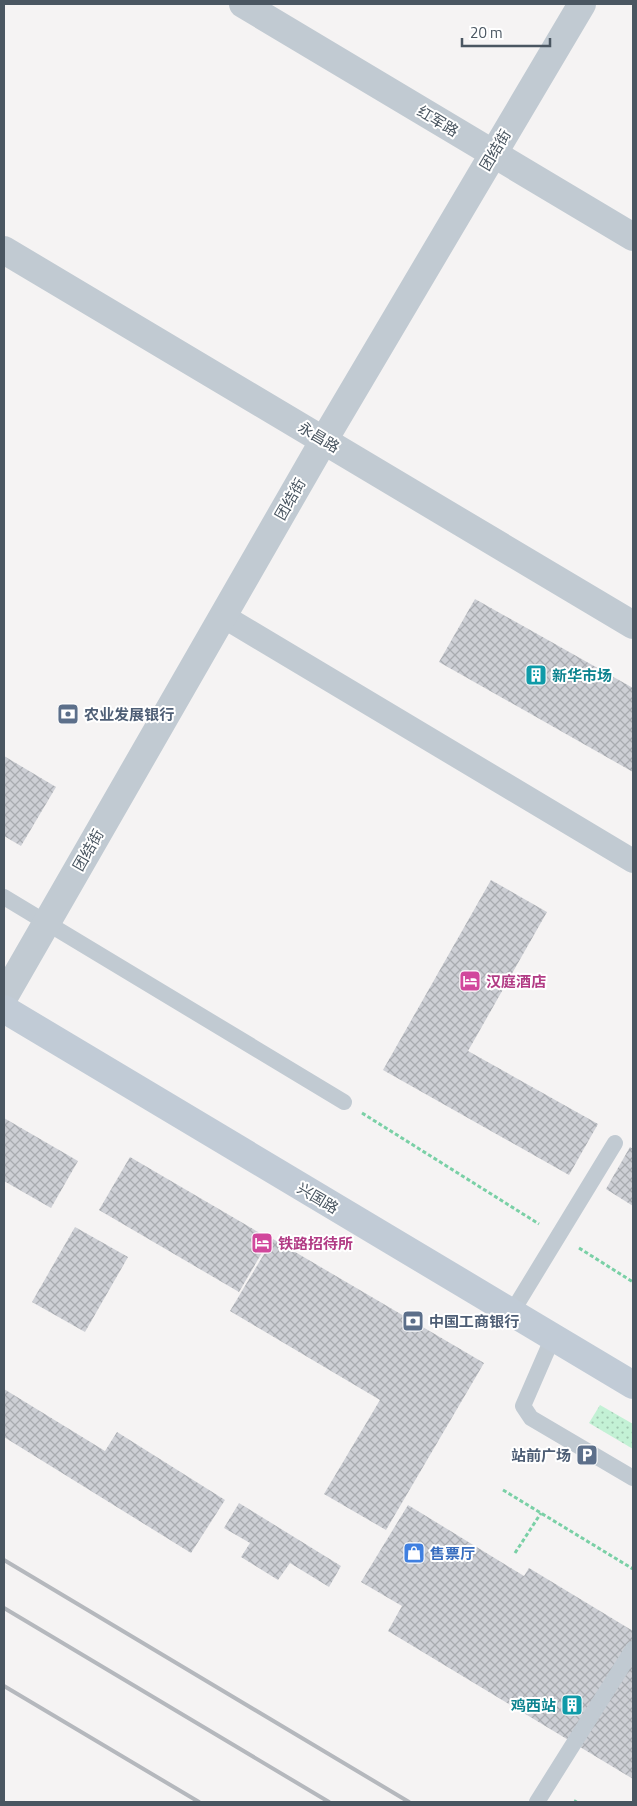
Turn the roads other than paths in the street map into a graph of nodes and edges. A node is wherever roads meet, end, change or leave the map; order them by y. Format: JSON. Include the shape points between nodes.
{"nodes":[{"id":1,"x":582,"y":4,"type":"edge"},
{"id":2,"x":253,"y":6,"type":"edge"},
{"id":3,"x":493,"y":153,"type":"junction"},
{"id":4,"x":633,"y":237,"type":"edge"},
{"id":5,"x":4,"y":250,"type":"edge"},
{"id":6,"x":324,"y":440,"type":"junction"},
{"id":7,"x":223,"y":616,"type":"junction"},
{"id":8,"x":633,"y":625,"type":"edge"},
{"id":9,"x":633,"y":861,"type":"edge"},
{"id":10,"x":4,"y":897,"type":"edge"},
{"id":11,"x":47,"y":923,"type":"junction"},
{"id":12,"x":4,"y":997,"type":"edge"},
{"id":13,"x":4,"y":1009,"type":"edge"},
{"id":14,"x":344,"y":1102,"type":"dead end"},
{"id":15,"x":615,"y":1143,"type":"dead end"},
{"id":16,"x":512,"y":1312,"type":"junction"},
{"id":17,"x":553,"y":1337,"type":"junction"},
{"id":18,"x":633,"y":1385,"type":"edge"},
{"id":19,"x":633,"y":1478,"type":"edge"},
{"id":20,"x":633,"y":1648,"type":"edge"},
{"id":21,"x":537,"y":1802,"type":"edge"}],
"edges":[{"from":1,"to":3,"type":"street","name":"团结街"},
{"from":2,"to":3,"type":"street","name":"红军路"},
{"from":3,"to":4,"type":"street","name":"红军路"},
{"from":3,"to":6,"type":"street","name":"团结街"},
{"from":5,"to":6,"type":"street","name":"永昌路"},
{"from":6,"to":7,"type":"street","name":"团结街"},
{"from":6,"to":8,"type":"street","name":"永昌路"},
{"from":7,"to":9,"type":"street"},
{"from":7,"to":11,"type":"street","name":"团结街"},
{"from":10,"to":11,"type":"lane"},
{"from":11,"to":12,"type":"street","name":"团结街"},
{"from":11,"to":14,"type":"lane"},
{"from":13,"to":16,"type":"main road","name":"兴国路"},
{"from":15,"to":16,"type":"lane"},
{"from":16,"to":17,"type":"main road","name":"兴国路"},
{"from":17,"to":18,"type":"main road","name":"兴国路"},
{"from":17,"to":19,"type":"lane","via":[[523,1406],[531,1418]]},
{"from":20,"to":21,"type":"lane"}]}
